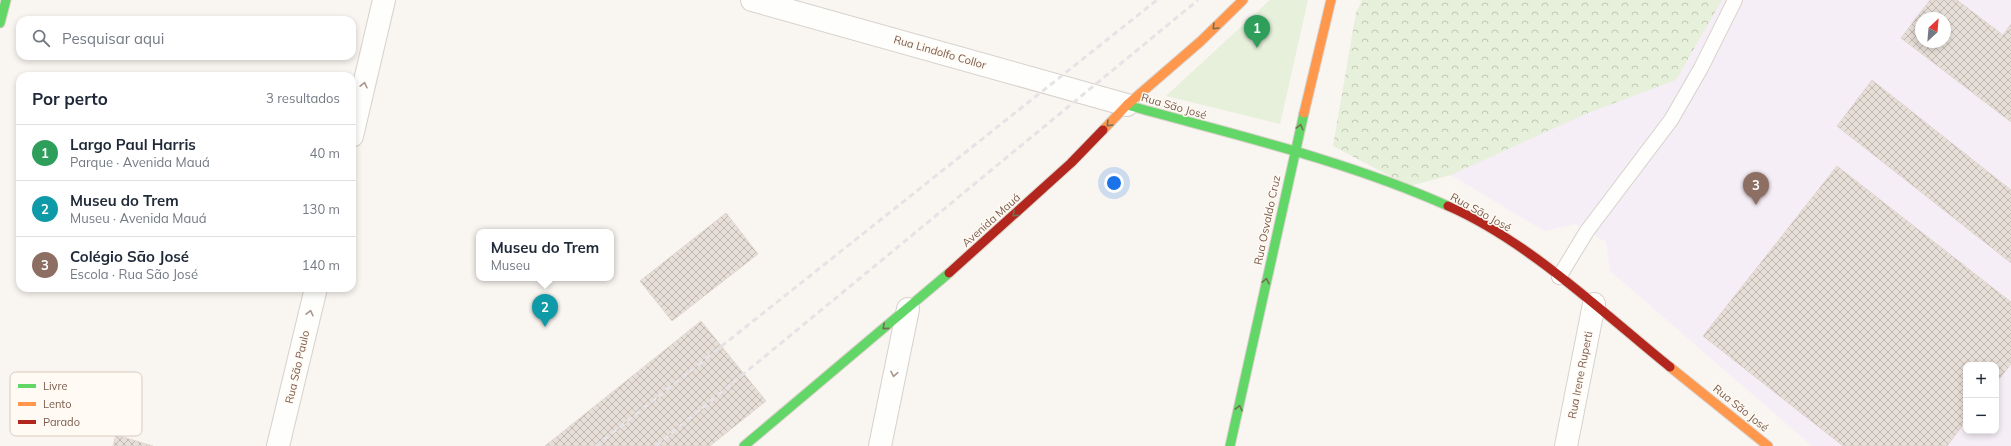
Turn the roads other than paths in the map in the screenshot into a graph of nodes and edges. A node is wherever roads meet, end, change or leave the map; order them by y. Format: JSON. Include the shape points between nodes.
{"nodes":[{"id":1,"x":6,"y":0,"type":"edge"},
{"id":2,"x":384,"y":0,"type":"edge"},
{"id":3,"x":752,"y":0,"type":"edge"},
{"id":4,"x":1243,"y":0,"type":"edge"},
{"id":5,"x":1331,"y":0,"type":"edge"},
{"id":6,"x":1735,"y":0,"type":"edge"},
{"id":7,"x":0,"y":23,"type":"edge"},
{"id":8,"x":1127,"y":105,"type":"junction"},
{"id":9,"x":356,"y":119,"type":"edge"},
{"id":10,"x":1295,"y":149,"type":"junction"},
{"id":11,"x":1559,"y":277,"type":"junction"},
{"id":12,"x":315,"y":292,"type":"edge"},
{"id":13,"x":1594,"y":304,"type":"junction"},
{"id":14,"x":908,"y":308,"type":"junction"},
{"id":15,"x":278,"y":446,"type":"edge"},
{"id":16,"x":744,"y":446,"type":"edge"},
{"id":17,"x":880,"y":446,"type":"edge"},
{"id":18,"x":1230,"y":446,"type":"edge"},
{"id":19,"x":1566,"y":446,"type":"edge"},
{"id":20,"x":1768,"y":446,"type":"edge"}],
"edges":[{"from":1,"to":7,"type":"main road"},
{"from":9,"to":2,"type":"street","one_way":true},
{"from":3,"to":8,"type":"street","name":"Rua Lindolfo Collor"},
{"from":4,"to":8,"type":"main road","name":"Avenida Mauá","one_way":true,"via":[[1201,41]]},
{"from":10,"to":5,"type":"main road","name":"Rua Osvaldo Cruz","one_way":true},
{"from":6,"to":11,"type":"lane","via":[[1671,120],[1587,231]]},
{"from":8,"to":10,"type":"main road","name":"Rua São José","via":[[1214,130]]},
{"from":8,"to":14,"type":"main road","name":"Avenida Mauá","one_way":true,"via":[[1071,163]]},
{"from":10,"to":11,"type":"main road","name":"Rua São José","via":[[1383,178],[1456,210],[1515,245]]},
{"from":18,"to":10,"type":"main road","name":"Rua Osvaldo Cruz","one_way":true},
{"from":11,"to":13,"type":"main road","name":"Rua São José"},
{"from":15,"to":12,"type":"street","name":"Rua São Paulo","one_way":true},
{"from":13,"to":19,"type":"street","name":"Rua Irene Ruperti"},
{"from":13,"to":20,"type":"main road","name":"Rua São José"},
{"from":14,"to":16,"type":"main road","name":"Avenida Mauá","one_way":true},
{"from":14,"to":17,"type":"street","one_way":true}]}
